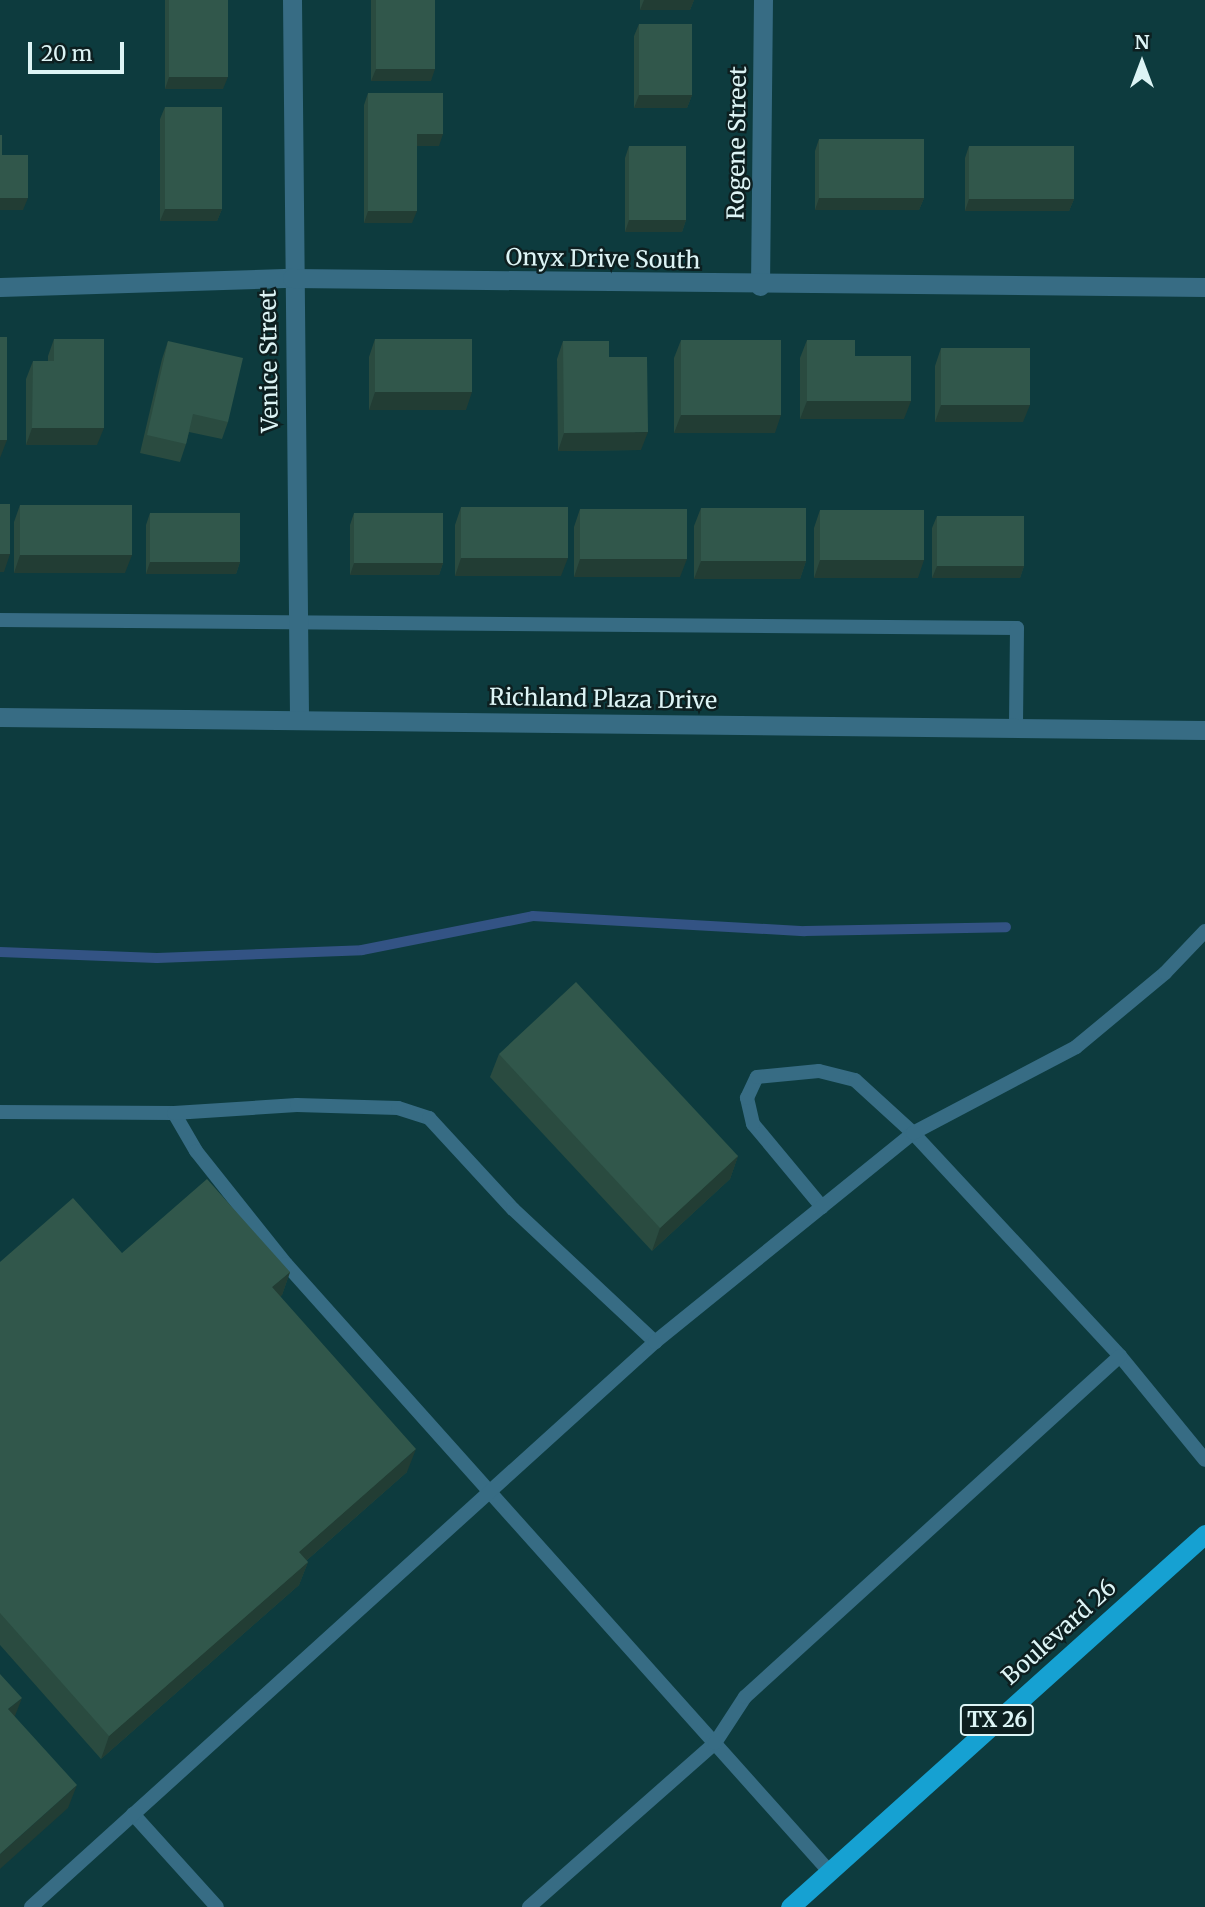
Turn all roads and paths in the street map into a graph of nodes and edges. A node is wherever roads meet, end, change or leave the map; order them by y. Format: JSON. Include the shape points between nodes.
{"nodes":[{"id":1,"x":292,"y":0,"type":"edge"},
{"id":2,"x":763,"y":0,"type":"edge"},
{"id":3,"x":292,"y":278,"type":"junction"},
{"id":4,"x":760,"y":286,"type":"junction"},
{"id":5,"x":0,"y":287,"type":"edge"},
{"id":6,"x":1205,"y":287,"type":"edge"},
{"id":7,"x":0,"y":620,"type":"edge"},
{"id":8,"x":298,"y":622,"type":"junction"},
{"id":9,"x":0,"y":717,"type":"edge"},
{"id":10,"x":299,"y":720,"type":"junction"},
{"id":11,"x":1016,"y":728,"type":"junction"},
{"id":12,"x":1205,"y":730,"type":"edge"},
{"id":13,"x":1205,"y":931,"type":"edge"},
{"id":14,"x":0,"y":1112,"type":"edge"},
{"id":15,"x":174,"y":1113,"type":"junction"},
{"id":16,"x":913,"y":1133,"type":"junction"},
{"id":17,"x":822,"y":1207,"type":"junction"},
{"id":18,"x":655,"y":1342,"type":"junction"},
{"id":19,"x":1120,"y":1356,"type":"junction"},
{"id":20,"x":1205,"y":1460,"type":"edge"},
{"id":21,"x":488,"y":1490,"type":"junction"},
{"id":22,"x":1205,"y":1534,"type":"edge"},
{"id":23,"x":715,"y":1742,"type":"junction"},
{"id":24,"x":133,"y":1814,"type":"junction"},
{"id":25,"x":829,"y":1871,"type":"junction"},
{"id":26,"x":31,"y":1907,"type":"edge"},
{"id":27,"x":217,"y":1907,"type":"edge"},
{"id":28,"x":528,"y":1907,"type":"edge"},
{"id":29,"x":790,"y":1907,"type":"edge"}],
"edges":[{"from":1,"to":3,"type":"street","name":"Venice Street"},
{"from":2,"to":4,"type":"street","name":"Rogene Street"},
{"from":3,"to":4,"type":"street","name":"Onyx Drive South"},
{"from":3,"to":5,"type":"street","name":"Onyx Drive South"},
{"from":3,"to":8,"type":"street","name":"Venice Street"},
{"from":4,"to":6,"type":"street","name":"Onyx Drive South"},
{"from":7,"to":8,"type":"lane"},
{"from":8,"to":10,"type":"street","name":"Venice Street"},
{"from":8,"to":11,"type":"lane","via":[[1017,628]]},
{"from":9,"to":10,"type":"street","name":"Richland Plaza Drive"},
{"from":10,"to":11,"type":"street","name":"Richland Plaza Drive"},
{"from":11,"to":12,"type":"street","name":"Richland Plaza Drive"},
{"from":13,"to":16,"type":"lane","via":[[1165,974],[1076,1047]]},
{"from":14,"to":15,"type":"lane"},
{"from":15,"to":18,"type":"lane","via":[[298,1105],[398,1108],[429,1118],[513,1209]]},
{"from":15,"to":21,"type":"lane","via":[[196,1151],[286,1264]]},
{"from":16,"to":17,"type":"lane"},
{"from":16,"to":17,"type":"lane","via":[[855,1080],[818,1071],[757,1077],[747,1098],[752,1124]]},
{"from":16,"to":19,"type":"lane"},
{"from":17,"to":18,"type":"lane"},
{"from":18,"to":21,"type":"lane"},
{"from":19,"to":20,"type":"lane"},
{"from":19,"to":23,"type":"lane","via":[[745,1697]]},
{"from":21,"to":23,"type":"lane"},
{"from":21,"to":24,"type":"lane"},
{"from":22,"to":25,"type":"main road","name":"Boulevard 26","number":"TX 26"},
{"from":23,"to":25,"type":"lane"},
{"from":23,"to":28,"type":"lane"},
{"from":24,"to":26,"type":"lane"},
{"from":24,"to":27,"type":"lane"},
{"from":25,"to":29,"type":"main road","name":"Boulevard 26","number":"TX 26"}]}
